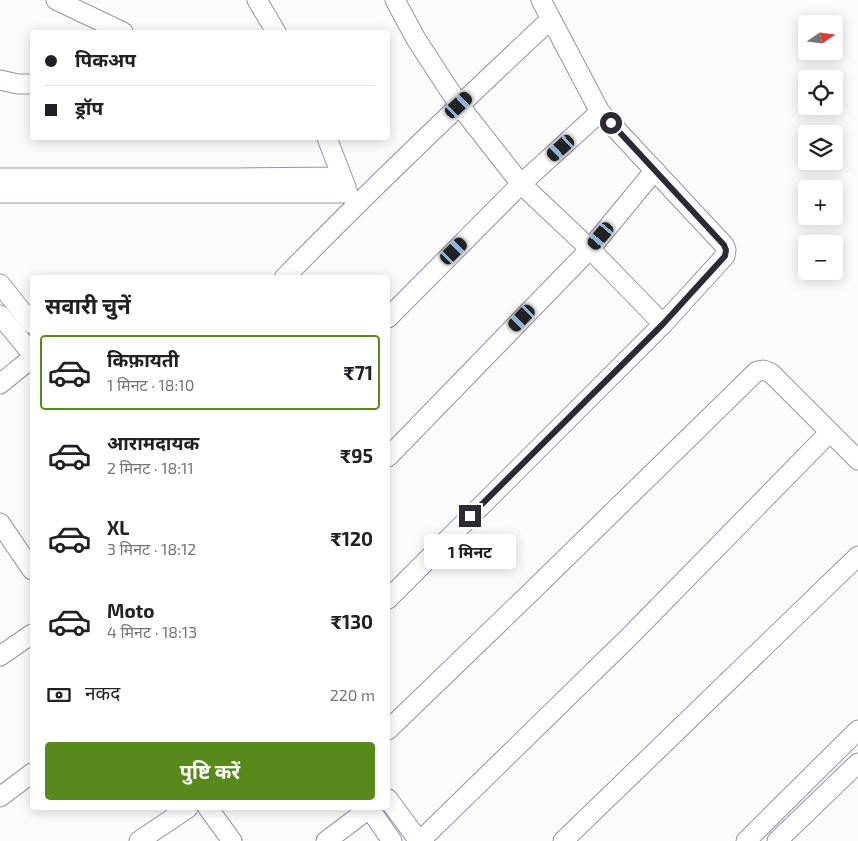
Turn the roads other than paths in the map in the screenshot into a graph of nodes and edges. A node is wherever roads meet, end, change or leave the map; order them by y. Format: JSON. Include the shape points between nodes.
{"nodes":[{"id":1,"x":56,"y":0,"type":"edge"},
{"id":2,"x":257,"y":0,"type":"edge"},
{"id":3,"x":395,"y":0,"type":"edge"},
{"id":4,"x":542,"y":0,"type":"edge"},
{"id":5,"x":551,"y":19,"type":"junction"},
{"id":6,"x":119,"y":30,"type":"edge"},
{"id":7,"x":275,"y":30,"type":"edge"},
{"id":8,"x":0,"y":80,"type":"edge"},
{"id":9,"x":30,"y":84,"type":"edge"},
{"id":10,"x":459,"y":105,"type":"junction"},
{"id":11,"x":600,"y":112,"type":"junction"},
{"id":12,"x":328,"y":140,"type":"edge"},
{"id":13,"x":655,"y":170,"type":"junction"},
{"id":14,"x":0,"y":178,"type":"edge"},
{"id":15,"x":521,"y":184,"type":"junction"},
{"id":16,"x":0,"y":192,"type":"edge"},
{"id":17,"x":348,"y":192,"type":"junction"},
{"id":18,"x":590,"y":249,"type":"junction"},
{"id":19,"x":286,"y":275,"type":"edge"},
{"id":20,"x":0,"y":284,"type":"edge"},
{"id":21,"x":0,"y":315,"type":"edge"},
{"id":22,"x":390,"y":316,"type":"edge"},
{"id":23,"x":30,"y":322,"type":"edge"},
{"id":24,"x":663,"y":324,"type":"junction"},
{"id":25,"x":30,"y":353,"type":"edge"},
{"id":26,"x":30,"y":358,"type":"edge"},
{"id":27,"x":0,"y":384,"type":"edge"},
{"id":28,"x":830,"y":432,"type":"junction"},
{"id":29,"x":390,"y":455,"type":"edge"},
{"id":30,"x":858,"y":460,"type":"edge"},
{"id":31,"x":0,"y":523,"type":"edge"},
{"id":32,"x":30,"y":567,"type":"edge"},
{"id":33,"x":855,"y":567,"type":"edge"},
{"id":34,"x":390,"y":597,"type":"edge"},
{"id":35,"x":30,"y":635,"type":"edge"},
{"id":36,"x":0,"y":656,"type":"edge"},
{"id":37,"x":390,"y":728,"type":"edge"},
{"id":38,"x":858,"y":730,"type":"edge"},
{"id":39,"x":858,"y":762,"type":"edge"},
{"id":40,"x":30,"y":774,"type":"edge"},
{"id":41,"x":0,"y":797,"type":"edge"},
{"id":42,"x":390,"y":802,"type":"edge"},
{"id":43,"x":185,"y":810,"type":"edge"},
{"id":44,"x":209,"y":810,"type":"edge"},
{"id":45,"x":366,"y":810,"type":"edge"},
{"id":46,"x":370,"y":810,"type":"edge"},
{"id":47,"x":139,"y":841,"type":"edge"},
{"id":48,"x":232,"y":841,"type":"edge"},
{"id":49,"x":326,"y":841,"type":"edge"},
{"id":50,"x":392,"y":841,"type":"edge"},
{"id":51,"x":420,"y":841,"type":"edge"},
{"id":52,"x":563,"y":841,"type":"edge"},
{"id":53,"x":746,"y":841,"type":"edge"},
{"id":54,"x":777,"y":841,"type":"edge"}],
"edges":[{"from":1,"to":6,"type":"street"},
{"from":2,"to":7,"type":"street"},
{"from":3,"to":10,"type":"street"},
{"from":4,"to":5,"type":"street"},
{"from":5,"to":10,"type":"street"},
{"from":5,"to":11,"type":"street"},
{"from":8,"to":9,"type":"street"},
{"from":10,"to":15,"type":"street"},
{"from":10,"to":17,"type":"street"},
{"from":11,"to":13,"type":"street"},
{"from":11,"to":15,"type":"street"},
{"from":12,"to":17,"type":"street"},
{"from":13,"to":18,"type":"street"},
{"from":13,"to":24,"type":"street","via":[[726,250],[723,260]]},
{"from":14,"to":17,"type":"street","via":[[234,178]]},
{"from":15,"to":18,"type":"street"},
{"from":15,"to":22,"type":"street"},
{"from":16,"to":17,"type":"street"},
{"from":17,"to":19,"type":"street"},
{"from":18,"to":24,"type":"street"},
{"from":18,"to":29,"type":"street"},
{"from":20,"to":23,"type":"street"},
{"from":21,"to":25,"type":"street"},
{"from":24,"to":34,"type":"street"},
{"from":26,"to":27,"type":"street"},
{"from":28,"to":30,"type":"street"},
{"from":28,"to":37,"type":"street","via":[[771,373],[757,371]]},
{"from":28,"to":51,"type":"street","via":[[629,637]]},
{"from":31,"to":32,"type":"street"},
{"from":33,"to":52,"type":"street"},
{"from":35,"to":36,"type":"street"},
{"from":38,"to":53,"type":"street"},
{"from":39,"to":54,"type":"street"},
{"from":40,"to":41,"type":"street"},
{"from":42,"to":51,"type":"street"},
{"from":43,"to":47,"type":"street"},
{"from":44,"to":48,"type":"street"},
{"from":45,"to":49,"type":"street"},
{"from":46,"to":50,"type":"street"}]}
